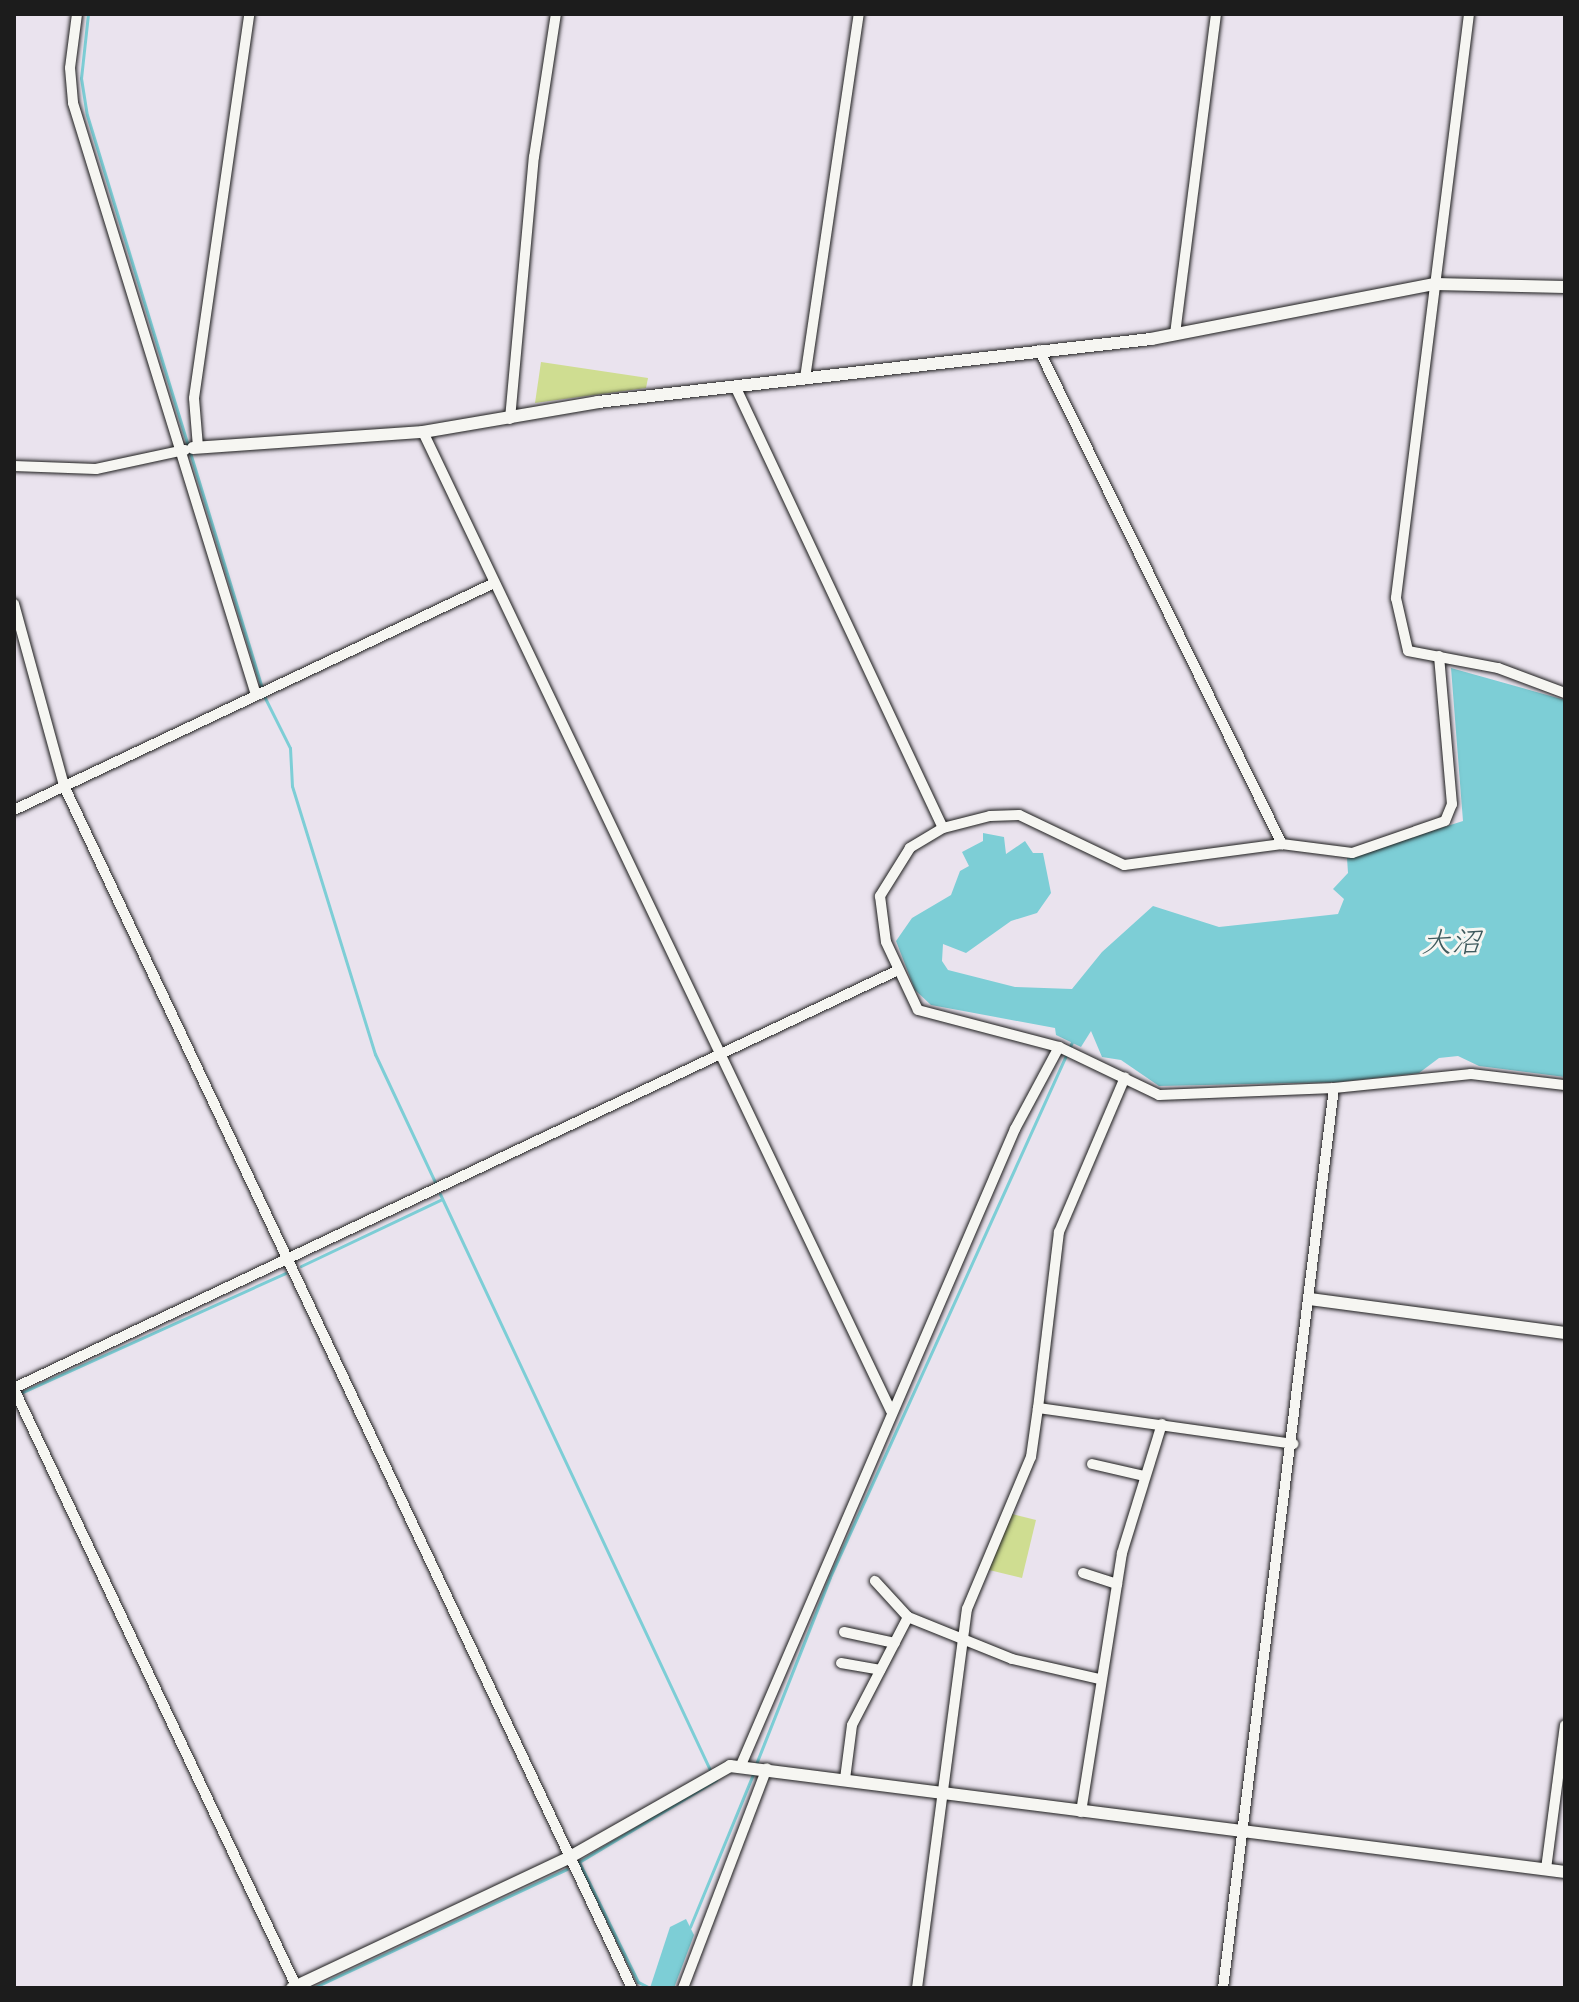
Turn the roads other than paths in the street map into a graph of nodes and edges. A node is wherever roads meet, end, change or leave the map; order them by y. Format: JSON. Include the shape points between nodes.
{"nodes":[{"id":1,"x":77,"y":14,"type":"edge"},
{"id":2,"x":249,"y":14,"type":"edge"},
{"id":3,"x":556,"y":14,"type":"edge"},
{"id":4,"x":859,"y":14,"type":"edge"},
{"id":5,"x":1216,"y":14,"type":"edge"},
{"id":6,"x":1469,"y":14,"type":"edge"},
{"id":7,"x":1435,"y":284,"type":"junction"},
{"id":8,"x":1565,"y":287,"type":"edge"},
{"id":9,"x":1175,"y":334,"type":"junction"},
{"id":10,"x":1039,"y":350,"type":"junction"},
{"id":11,"x":805,"y":378,"type":"junction"},
{"id":12,"x":735,"y":386,"type":"junction"},
{"id":13,"x":510,"y":419,"type":"junction"},
{"id":14,"x":423,"y":432,"type":"junction"},
{"id":15,"x":188,"y":449,"type":"junction"},
{"id":16,"x":14,"y":466,"type":"edge"},
{"id":17,"x":492,"y":584,"type":"junction"},
{"id":18,"x":14,"y":604,"type":"edge"},
{"id":19,"x":1439,"y":656,"type":"junction"},
{"id":20,"x":261,"y":693,"type":"junction"},
{"id":21,"x":1565,"y":693,"type":"edge"},
{"id":22,"x":64,"y":786,"type":"junction"},
{"id":23,"x":14,"y":810,"type":"edge"},
{"id":24,"x":943,"y":828,"type":"junction"},
{"id":25,"x":1282,"y":844,"type":"junction"},
{"id":26,"x":896,"y":971,"type":"junction"},
{"id":27,"x":1065,"y":1049,"type":"junction"},
{"id":28,"x":724,"y":1052,"type":"junction"},
{"id":29,"x":1125,"y":1077,"type":"junction"},
{"id":30,"x":1565,"y":1085,"type":"edge"},
{"id":31,"x":1334,"y":1088,"type":"junction"},
{"id":32,"x":289,"y":1257,"type":"junction"},
{"id":33,"x":1310,"y":1299,"type":"junction"},
{"id":34,"x":1565,"y":1333,"type":"edge"},
{"id":35,"x":14,"y":1388,"type":"edge"},
{"id":36,"x":1038,"y":1408,"type":"junction"},
{"id":37,"x":891,"y":1411,"type":"junction"},
{"id":38,"x":1162,"y":1424,"type":"junction"},
{"id":39,"x":1293,"y":1444,"type":"junction"},
{"id":40,"x":1092,"y":1464,"type":"dead end"},
{"id":41,"x":1144,"y":1476,"type":"junction"},
{"id":42,"x":1083,"y":1573,"type":"dead end"},
{"id":43,"x":875,"y":1581,"type":"dead end"},
{"id":44,"x":1117,"y":1584,"type":"junction"},
{"id":45,"x":908,"y":1617,"type":"junction"},
{"id":46,"x":844,"y":1632,"type":"dead end"},
{"id":47,"x":965,"y":1640,"type":"junction"},
{"id":48,"x":895,"y":1643,"type":"junction"},
{"id":49,"x":841,"y":1663,"type":"dead end"},
{"id":50,"x":880,"y":1670,"type":"junction"},
{"id":51,"x":1099,"y":1679,"type":"junction"},
{"id":52,"x":1565,"y":1725,"type":"edge"},
{"id":53,"x":743,"y":1766,"type":"junction"},
{"id":54,"x":764,"y":1768,"type":"junction"},
{"id":55,"x":845,"y":1779,"type":"junction"},
{"id":56,"x":945,"y":1794,"type":"junction"},
{"id":57,"x":1081,"y":1812,"type":"junction"},
{"id":58,"x":1242,"y":1832,"type":"junction"},
{"id":59,"x":570,"y":1857,"type":"junction"},
{"id":60,"x":1546,"y":1869,"type":"junction"},
{"id":61,"x":1565,"y":1872,"type":"edge"},
{"id":62,"x":295,"y":1987,"type":"edge"},
{"id":63,"x":632,"y":1988,"type":"edge"},
{"id":64,"x":683,"y":1988,"type":"edge"},
{"id":65,"x":917,"y":1988,"type":"edge"},
{"id":66,"x":1223,"y":1988,"type":"edge"}],
"edges":[{"from":1,"to":15,"type":"street","via":[[70,68],[73,103]]},
{"from":2,"to":15,"type":"street"},
{"from":3,"to":13,"type":"street","via":[[534,157]]},
{"from":4,"to":11,"type":"street"},
{"from":5,"to":9,"type":"street"},
{"from":6,"to":7,"type":"street"},
{"from":7,"to":8,"type":"street"},
{"from":7,"to":9,"type":"street"},
{"from":7,"to":19,"type":"street","via":[[1396,598],[1405,647]]},
{"from":9,"to":10,"type":"street"},
{"from":10,"to":11,"type":"street"},
{"from":10,"to":25,"type":"street"},
{"from":11,"to":12,"type":"street"},
{"from":12,"to":13,"type":"street"},
{"from":12,"to":24,"type":"street"},
{"from":13,"to":14,"type":"street"},
{"from":14,"to":15,"type":"street"},
{"from":14,"to":17,"type":"street"},
{"from":15,"to":16,"type":"street","via":[[96,469]]},
{"from":15,"to":20,"type":"street"},
{"from":17,"to":20,"type":"street"},
{"from":17,"to":28,"type":"street","via":[[674,966]]},
{"from":18,"to":22,"type":"street"},
{"from":19,"to":21,"type":"street","via":[[1498,668]]},
{"from":19,"to":25,"type":"street","via":[[1451,815],[1352,853]]},
{"from":20,"to":22,"type":"street"},
{"from":22,"to":23,"type":"street"},
{"from":22,"to":32,"type":"street"},
{"from":24,"to":25,"type":"street","via":[[1019,815],[1124,865]]},
{"from":24,"to":26,"type":"street","via":[[910,848],[880,896]]},
{"from":26,"to":27,"type":"street","via":[[909,1000],[930,1016]]},
{"from":26,"to":28,"type":"street"},
{"from":27,"to":29,"type":"street"},
{"from":27,"to":37,"type":"street","via":[[1015,1129]]},
{"from":28,"to":32,"type":"street"},
{"from":28,"to":37,"type":"street"},
{"from":29,"to":31,"type":"street","via":[[1159,1095]]},
{"from":29,"to":36,"type":"street","via":[[1059,1232]]},
{"from":30,"to":31,"type":"street","via":[[1471,1074]]},
{"from":31,"to":33,"type":"street"},
{"from":32,"to":35,"type":"street"},
{"from":32,"to":59,"type":"street"},
{"from":33,"to":34,"type":"street"},
{"from":33,"to":39,"type":"street"},
{"from":35,"to":62,"type":"street"},
{"from":36,"to":38,"type":"street"},
{"from":36,"to":47,"type":"street","via":[[1031,1457],[967,1609]]},
{"from":37,"to":53,"type":"street"},
{"from":38,"to":39,"type":"street"},
{"from":38,"to":41,"type":"street"},
{"from":39,"to":58,"type":"street"},
{"from":40,"to":41,"type":"street"},
{"from":41,"to":44,"type":"street"},
{"from":42,"to":44,"type":"street"},
{"from":43,"to":45,"type":"street"},
{"from":44,"to":51,"type":"street"},
{"from":45,"to":47,"type":"street"},
{"from":45,"to":48,"type":"street"},
{"from":46,"to":48,"type":"street"},
{"from":47,"to":51,"type":"street","via":[[1012,1659]]},
{"from":47,"to":56,"type":"street"},
{"from":48,"to":50,"type":"street"},
{"from":49,"to":50,"type":"street"},
{"from":50,"to":55,"type":"street","via":[[852,1725]]},
{"from":51,"to":57,"type":"street"},
{"from":52,"to":60,"type":"street"},
{"from":53,"to":54,"type":"street"},
{"from":53,"to":59,"type":"street","via":[[713,1772]]},
{"from":54,"to":55,"type":"street"},
{"from":54,"to":64,"type":"street"},
{"from":55,"to":56,"type":"street"},
{"from":56,"to":57,"type":"street"},
{"from":56,"to":65,"type":"street"},
{"from":57,"to":58,"type":"street"},
{"from":58,"to":60,"type":"street"},
{"from":58,"to":66,"type":"street"},
{"from":59,"to":62,"type":"street"},
{"from":59,"to":63,"type":"street"},
{"from":60,"to":61,"type":"street"}]}
